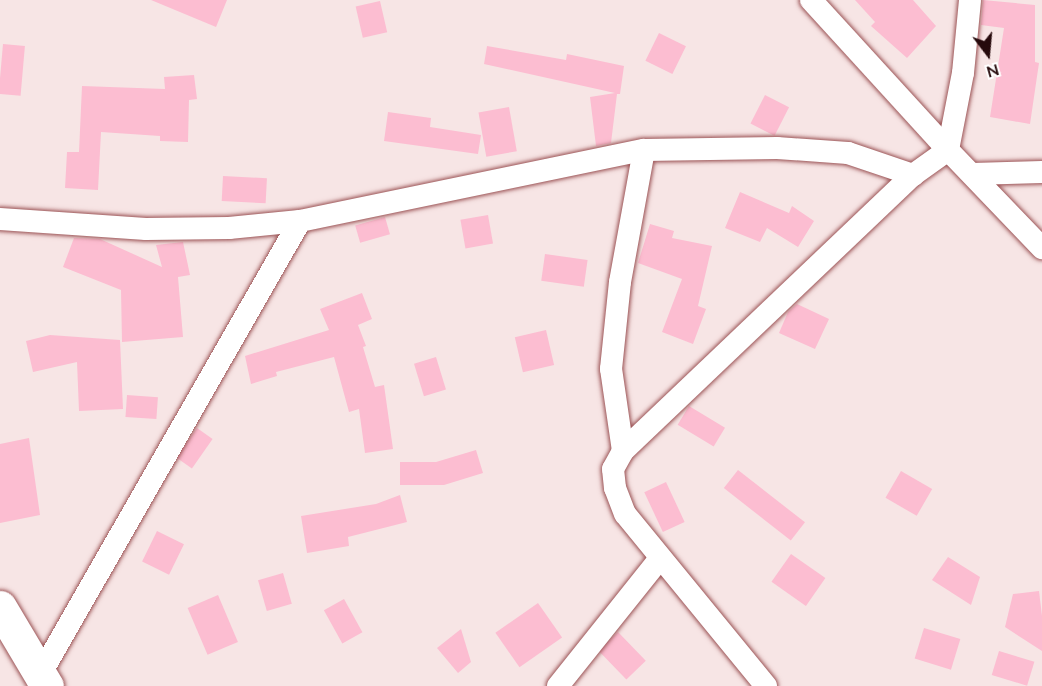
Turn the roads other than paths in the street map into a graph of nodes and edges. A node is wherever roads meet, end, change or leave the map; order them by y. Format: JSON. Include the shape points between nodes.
{"nodes":[{"id":1,"x":811,"y":0,"type":"edge"},
{"id":2,"x":970,"y":0,"type":"edge"},
{"id":3,"x":644,"y":150,"type":"junction"},
{"id":4,"x":948,"y":150,"type":"junction"},
{"id":5,"x":1042,"y":172,"type":"edge"},
{"id":6,"x":972,"y":174,"type":"junction"},
{"id":7,"x":913,"y":175,"type":"junction"},
{"id":8,"x":0,"y":219,"type":"edge"},
{"id":9,"x":300,"y":221,"type":"junction"},
{"id":10,"x":1042,"y":248,"type":"edge"},
{"id":11,"x":623,"y":451,"type":"junction"},
{"id":12,"x":660,"y":558,"type":"junction"},
{"id":13,"x":0,"y":607,"type":"edge"},
{"id":14,"x":43,"y":681,"type":"edge"},
{"id":15,"x":558,"y":686,"type":"edge"},
{"id":16,"x":766,"y":686,"type":"edge"}],
"edges":[{"from":1,"to":4,"type":"street"},
{"from":2,"to":4,"type":"street","via":[[963,73]]},
{"from":3,"to":7,"type":"street","via":[[777,148],[848,153]]},
{"from":3,"to":9,"type":"street"},
{"from":3,"to":11,"type":"street","via":[[620,282],[611,369]]},
{"from":4,"to":6,"type":"street"},
{"from":4,"to":7,"type":"street"},
{"from":5,"to":6,"type":"street"},
{"from":6,"to":10,"type":"street"},
{"from":7,"to":11,"type":"street"},
{"from":8,"to":9,"type":"street","via":[[146,229],[229,228]]},
{"from":9,"to":14,"type":"street"},
{"from":11,"to":12,"type":"street","via":[[613,469],[615,489],[625,514]]},
{"from":12,"to":15,"type":"street"},
{"from":12,"to":16,"type":"street"},
{"from":13,"to":14,"type":"main road"}]}
